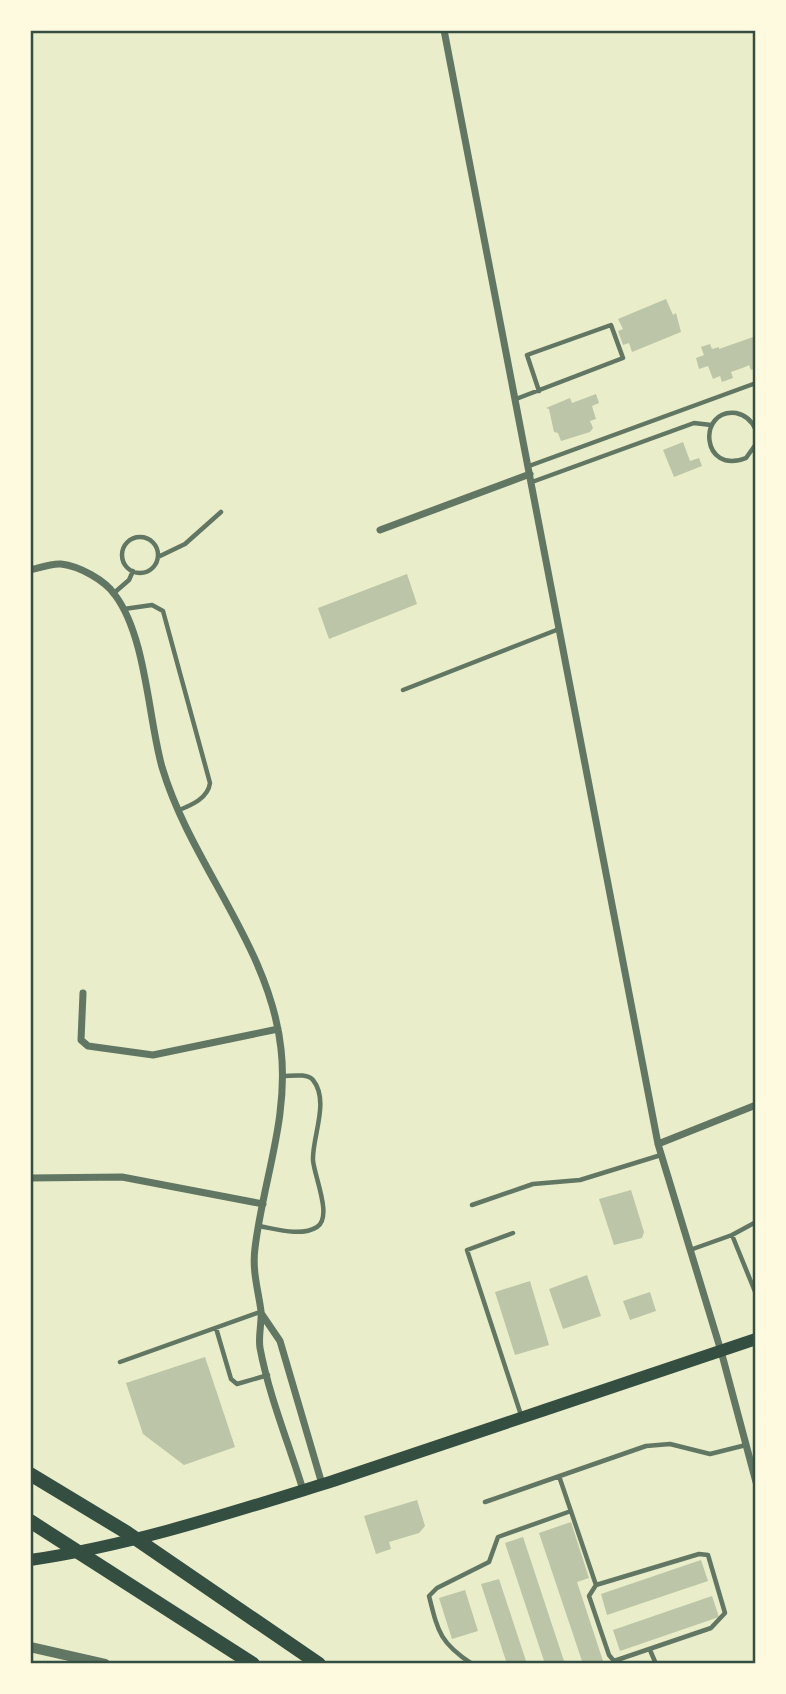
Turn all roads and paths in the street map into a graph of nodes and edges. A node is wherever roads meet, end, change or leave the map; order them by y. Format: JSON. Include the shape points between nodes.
{"nodes":[{"id":1,"x":444,"y":30,"type":"edge"},
{"id":2,"x":756,"y":383,"type":"edge"},
{"id":3,"x":539,"y":391,"type":"junction"},
{"id":4,"x":516,"y":400,"type":"junction"},
{"id":5,"x":712,"y":425,"type":"junction"},
{"id":6,"x":756,"y":430,"type":"edge"},
{"id":7,"x":756,"y":444,"type":"edge"},
{"id":8,"x":530,"y":474,"type":"junction"},
{"id":9,"x":221,"y":512,"type":"dead end"},
{"id":10,"x":380,"y":530,"type":"dead end"},
{"id":11,"x":158,"y":557,"type":"junction"},
{"id":12,"x":30,"y":570,"type":"edge"},
{"id":13,"x":133,"y":571,"type":"junction"},
{"id":14,"x":114,"y":593,"type":"junction"},
{"id":15,"x":124,"y":609,"type":"junction"},
{"id":16,"x":560,"y":629,"type":"junction"},
{"id":17,"x":403,"y":690,"type":"dead end"},
{"id":18,"x":179,"y":810,"type":"junction"},
{"id":19,"x":83,"y":993,"type":"dead end"},
{"id":20,"x":278,"y":1029,"type":"junction"},
{"id":21,"x":282,"y":1076,"type":"junction"},
{"id":22,"x":756,"y":1105,"type":"edge"},
{"id":23,"x":658,"y":1144,"type":"junction"},
{"id":24,"x":661,"y":1155,"type":"junction"},
{"id":25,"x":30,"y":1178,"type":"edge"},
{"id":26,"x":263,"y":1203,"type":"junction"},
{"id":27,"x":472,"y":1205,"type":"dead end"},
{"id":28,"x":756,"y":1222,"type":"edge"},
{"id":29,"x":259,"y":1226,"type":"junction"},
{"id":30,"x":513,"y":1233,"type":"dead end"},
{"id":31,"x":732,"y":1236,"type":"junction"},
{"id":32,"x":690,"y":1250,"type":"junction"},
{"id":33,"x":756,"y":1294,"type":"edge"},
{"id":34,"x":261,"y":1312,"type":"junction"},
{"id":35,"x":216,"y":1328,"type":"junction"},
{"id":36,"x":756,"y":1339,"type":"edge"},
{"id":37,"x":721,"y":1351,"type":"junction"},
{"id":38,"x":120,"y":1362,"type":"dead end"},
{"id":39,"x":268,"y":1374,"type":"junction"},
{"id":40,"x":522,"y":1419,"type":"junction"},
{"id":41,"x":747,"y":1445,"type":"junction"},
{"id":42,"x":30,"y":1474,"type":"edge"},
{"id":43,"x":559,"y":1476,"type":"junction"},
{"id":44,"x":756,"y":1482,"type":"edge"},
{"id":45,"x":322,"y":1484,"type":"junction"},
{"id":46,"x":303,"y":1490,"type":"junction"},
{"id":47,"x":485,"y":1502,"type":"dead end"},
{"id":48,"x":571,"y":1511,"type":"junction"},
{"id":49,"x":30,"y":1521,"type":"edge"},
{"id":50,"x":30,"y":1560,"type":"edge"},
{"id":51,"x":596,"y":1586,"type":"junction"},
{"id":52,"x":30,"y":1647,"type":"edge"},
{"id":53,"x":650,"y":1650,"type":"junction"},
{"id":54,"x":105,"y":1664,"type":"edge"},
{"id":55,"x":253,"y":1664,"type":"edge"},
{"id":56,"x":319,"y":1664,"type":"edge"},
{"id":57,"x":472,"y":1664,"type":"edge"},
{"id":58,"x":656,"y":1664,"type":"edge"}],
"edges":[{"from":1,"to":4,"type":"street"},
{"from":2,"to":8,"type":"lane"},
{"from":3,"to":3,"type":"lane","via":[[623,358],[611,324],[527,355]]},
{"from":3,"to":4,"type":"lane"},
{"from":4,"to":8,"type":"street"},
{"from":5,"to":6,"type":"lane","via":[[723,415],[739,414]]},
{"from":5,"to":7,"type":"lane","via":[[711,448],[722,460],[746,458]]},
{"from":5,"to":8,"type":"lane","via":[[694,423]]},
{"from":8,"to":10,"type":"street"},
{"from":8,"to":16,"type":"street"},
{"from":9,"to":11,"type":"lane","via":[[184,544]]},
{"from":11,"to":13,"type":"lane","via":[[149,570]]},
{"from":11,"to":13,"type":"lane","via":[[151,541],[129,542],[123,558]]},
{"from":12,"to":14,"type":"street","via":[[60,564],[88,573]]},
{"from":13,"to":14,"type":"lane"},
{"from":14,"to":15,"type":"street"},
{"from":15,"to":18,"type":"street","via":[[131,621],[162,768]]},
{"from":15,"to":18,"type":"lane","via":[[152,605],[163,611],[210,783],[202,797]]},
{"from":16,"to":17,"type":"lane"},
{"from":16,"to":23,"type":"street"},
{"from":18,"to":20,"type":"street","via":[[260,972]]},
{"from":19,"to":20,"type":"street","via":[[81,1040],[88,1046],[153,1055]]},
{"from":20,"to":21,"type":"street"},
{"from":21,"to":26,"type":"street","via":[[278,1139]]},
{"from":21,"to":29,"type":"lane","via":[[305,1076],[313,1079],[318,1089],[313,1160],[323,1220],[317,1227],[297,1231]]},
{"from":22,"to":23,"type":"street"},
{"from":23,"to":24,"type":"street"},
{"from":24,"to":27,"type":"lane","via":[[580,1181],[533,1184]]},
{"from":24,"to":32,"type":"street"},
{"from":25,"to":26,"type":"street","via":[[122,1177]]},
{"from":26,"to":29,"type":"street"},
{"from":28,"to":31,"type":"lane"},
{"from":29,"to":34,"type":"street","via":[[253,1274]]},
{"from":30,"to":40,"type":"lane","via":[[467,1250]]},
{"from":31,"to":32,"type":"lane"},
{"from":31,"to":33,"type":"lane"},
{"from":32,"to":37,"type":"street"},
{"from":34,"to":35,"type":"lane"},
{"from":34,"to":39,"type":"street","via":[[260,1346]]},
{"from":34,"to":45,"type":"street","via":[[280,1341]]},
{"from":35,"to":38,"type":"lane"},
{"from":35,"to":39,"type":"lane","via":[[231,1379],[237,1384]]},
{"from":36,"to":37,"type":"main road"},
{"from":37,"to":40,"type":"main road"},
{"from":37,"to":41,"type":"street"},
{"from":39,"to":46,"type":"street"},
{"from":40,"to":45,"type":"main road"},
{"from":41,"to":43,"type":"lane","via":[[710,1454],[670,1444],[646,1446]]},
{"from":41,"to":44,"type":"street"},
{"from":42,"to":56,"type":"highway","via":[[126,1532]]},
{"from":43,"to":47,"type":"lane"},
{"from":43,"to":48,"type":"lane"},
{"from":45,"to":46,"type":"main road"},
{"from":46,"to":50,"type":"main road","via":[[98,1548]]},
{"from":48,"to":51,"type":"lane"},
{"from":48,"to":57,"type":"lane","via":[[498,1537],[489,1562],[429,1596],[438,1633],[450,1649]]},
{"from":49,"to":55,"type":"highway"},
{"from":51,"to":53,"type":"lane","via":[[589,1596],[614,1661]]},
{"from":51,"to":53,"type":"lane","via":[[708,1555],[723,1619],[711,1628]]},
{"from":52,"to":54,"type":"street"},
{"from":53,"to":58,"type":"lane"}]}
